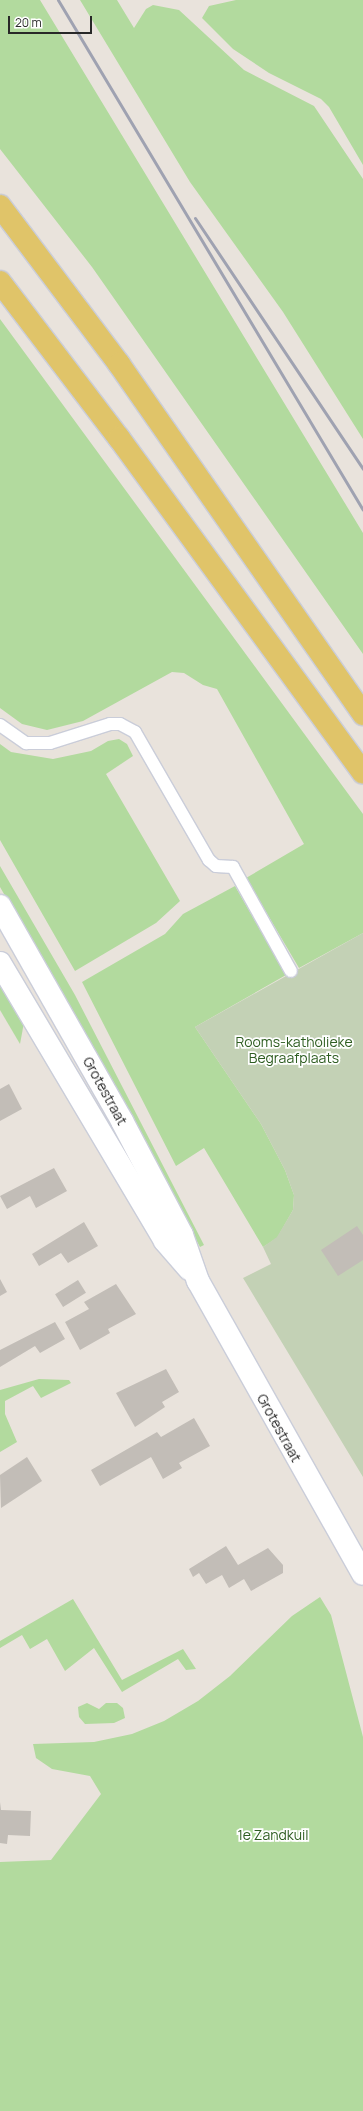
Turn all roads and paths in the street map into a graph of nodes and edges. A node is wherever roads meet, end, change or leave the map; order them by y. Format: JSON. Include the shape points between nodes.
{"nodes":[{"id":1,"x":0,"y":206,"type":"edge"},
{"id":2,"x":0,"y":282,"type":"edge"},
{"id":3,"x":363,"y":714,"type":"edge"},
{"id":4,"x":0,"y":725,"type":"edge"},
{"id":5,"x":363,"y":773,"type":"edge"},
{"id":6,"x":0,"y":906,"type":"edge"},
{"id":7,"x":0,"y":963,"type":"edge"},
{"id":8,"x":291,"y":971,"type":"dead end"},
{"id":9,"x":198,"y":1281,"type":"junction"},
{"id":10,"x":363,"y":1574,"type":"edge"}],
"edges":[{"from":1,"to":3,"type":"main road","via":[[119,364]]},
{"from":2,"to":5,"type":"main road","via":[[123,444]]},
{"from":4,"to":8,"type":"lane","via":[[26,742],[50,743],[110,724],[120,724],[135,732],[209,860],[220,868],[233,867]]},
{"from":6,"to":9,"type":"street","name":"Grotestraat","via":[[182,1235]]},
{"from":7,"to":9,"type":"street","name":"Grotestraat","via":[[165,1240]]},
{"from":9,"to":10,"type":"street","name":"Grotestraat"}]}
